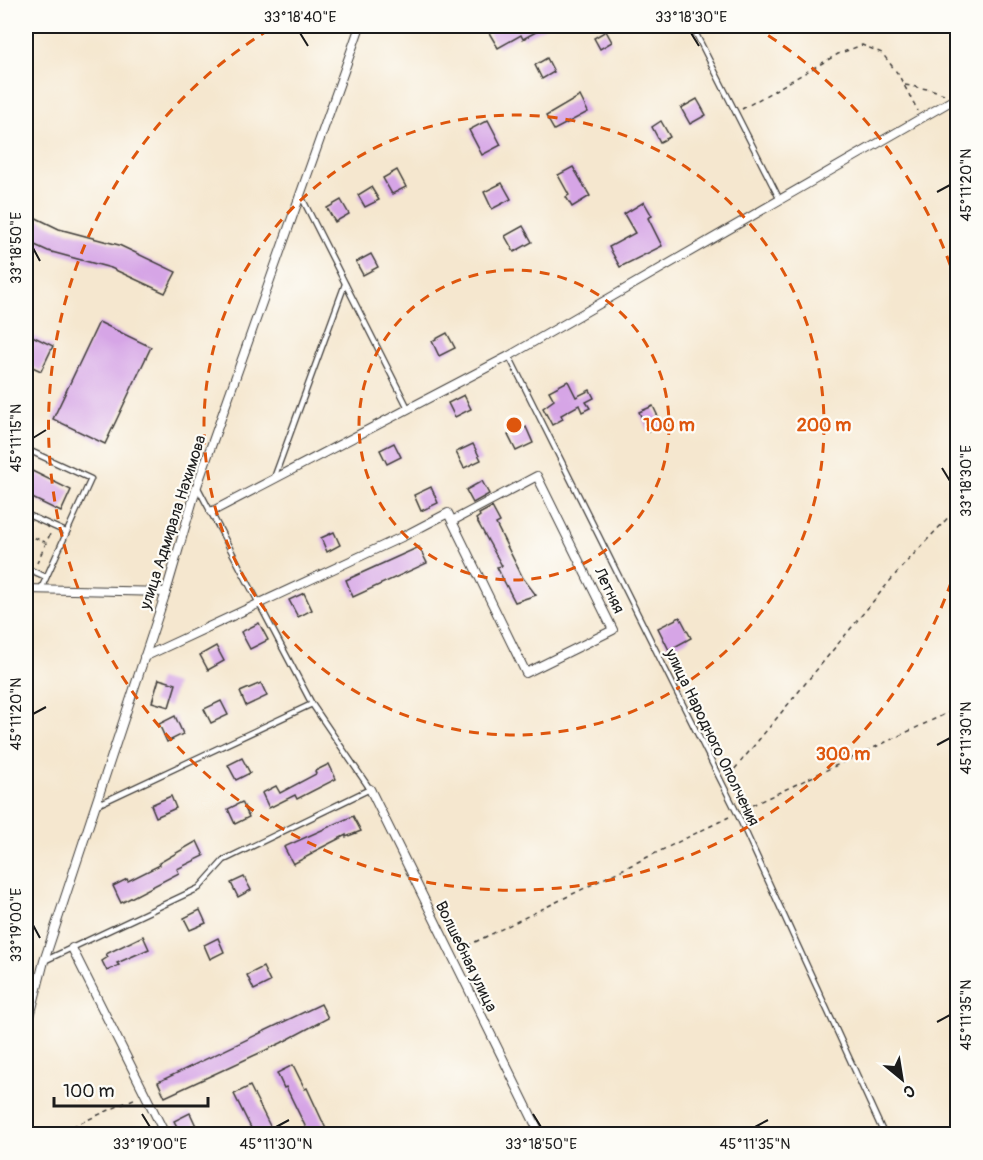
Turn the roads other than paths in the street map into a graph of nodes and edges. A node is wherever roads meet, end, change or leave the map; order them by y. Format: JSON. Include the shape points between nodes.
{"nodes":[{"id":1,"x":360,"y":26,"type":"edge"},
{"id":2,"x":692,"y":26,"type":"edge"},
{"id":3,"x":956,"y":98,"type":"edge"},
{"id":4,"x":300,"y":194,"type":"junction"},
{"id":5,"x":779,"y":198,"type":"junction"},
{"id":6,"x":345,"y":284,"type":"junction"},
{"id":7,"x":509,"y":356,"type":"junction"},
{"id":8,"x":408,"y":408,"type":"junction"},
{"id":9,"x":26,"y":449,"type":"edge"},
{"id":10,"x":274,"y":478,"type":"junction"},
{"id":11,"x":197,"y":486,"type":"junction"},
{"id":12,"x":211,"y":512,"type":"junction"},
{"id":13,"x":26,"y":514,"type":"edge"},
{"id":14,"x":452,"y":521,"type":"junction"},
{"id":15,"x":66,"y":532,"type":"junction"},
{"id":16,"x":26,"y":568,"type":"edge"},
{"id":17,"x":46,"y":577,"type":"junction"},
{"id":18,"x":26,"y":589,"type":"edge"},
{"id":19,"x":40,"y":589,"type":"junction"},
{"id":20,"x":166,"y":592,"type":"junction"},
{"id":21,"x":260,"y":603,"type":"junction"},
{"id":22,"x":144,"y":657,"type":"junction"},
{"id":23,"x":312,"y":704,"type":"junction"},
{"id":24,"x":370,"y":789,"type":"junction"},
{"id":25,"x":95,"y":806,"type":"junction"},
{"id":26,"x":72,"y":948,"type":"junction"},
{"id":27,"x":44,"y":961,"type":"junction"},
{"id":28,"x":26,"y":1032,"type":"edge"},
{"id":29,"x":165,"y":1134,"type":"edge"},
{"id":30,"x":540,"y":1134,"type":"edge"},
{"id":31,"x":884,"y":1134,"type":"edge"}],
"edges":[{"from":1,"to":4,"type":"street","name":"улица Адмирала Нахимова"},
{"from":2,"to":5,"type":"lane"},
{"from":3,"to":5,"type":"street"},
{"from":4,"to":6,"type":"lane"},
{"from":4,"to":11,"type":"street","name":"улица Адмирала Нахимова"},
{"from":5,"to":7,"type":"street"},
{"from":6,"to":8,"type":"lane"},
{"from":6,"to":10,"type":"lane"},
{"from":7,"to":8,"type":"street"},
{"from":7,"to":31,"type":"lane","name":"улица Народного Ополчения","via":[[688,710]]},
{"from":8,"to":10,"type":"street"},
{"from":9,"to":15,"type":"lane","via":[[90,479]]},
{"from":10,"to":12,"type":"street"},
{"from":11,"to":12,"type":"lane"},
{"from":11,"to":20,"type":"street","name":"улица Адмирала Нахимова"},
{"from":12,"to":21,"type":"lane"},
{"from":13,"to":15,"type":"lane"},
{"from":14,"to":14,"type":"street","name":"Летняя","via":[[526,673],[613,630],[537,476]]},
{"from":14,"to":21,"type":"street","name":"Летняя","via":[[448,513]]},
{"from":15,"to":17,"type":"lane"},
{"from":16,"to":17,"type":"lane"},
{"from":17,"to":19,"type":"lane"},
{"from":18,"to":19,"type":"street"},
{"from":19,"to":20,"type":"street"},
{"from":20,"to":22,"type":"street","name":"улица Адмирала Нахимова"},
{"from":21,"to":22,"type":"street","name":"Летняя"},
{"from":21,"to":23,"type":"lane"},
{"from":22,"to":25,"type":"street","name":"улица Адмирала Нахимова"},
{"from":23,"to":24,"type":"lane"},
{"from":23,"to":25,"type":"lane"},
{"from":24,"to":26,"type":"lane","via":[[224,860],[199,888]]},
{"from":24,"to":30,"type":"street","name":"Волшебная улица"},
{"from":25,"to":27,"type":"street","name":"улица Адмирала Нахимова"},
{"from":26,"to":27,"type":"lane"},
{"from":26,"to":29,"type":"street"},
{"from":27,"to":28,"type":"street","name":"улица Адмирала Нахимова"}]}
